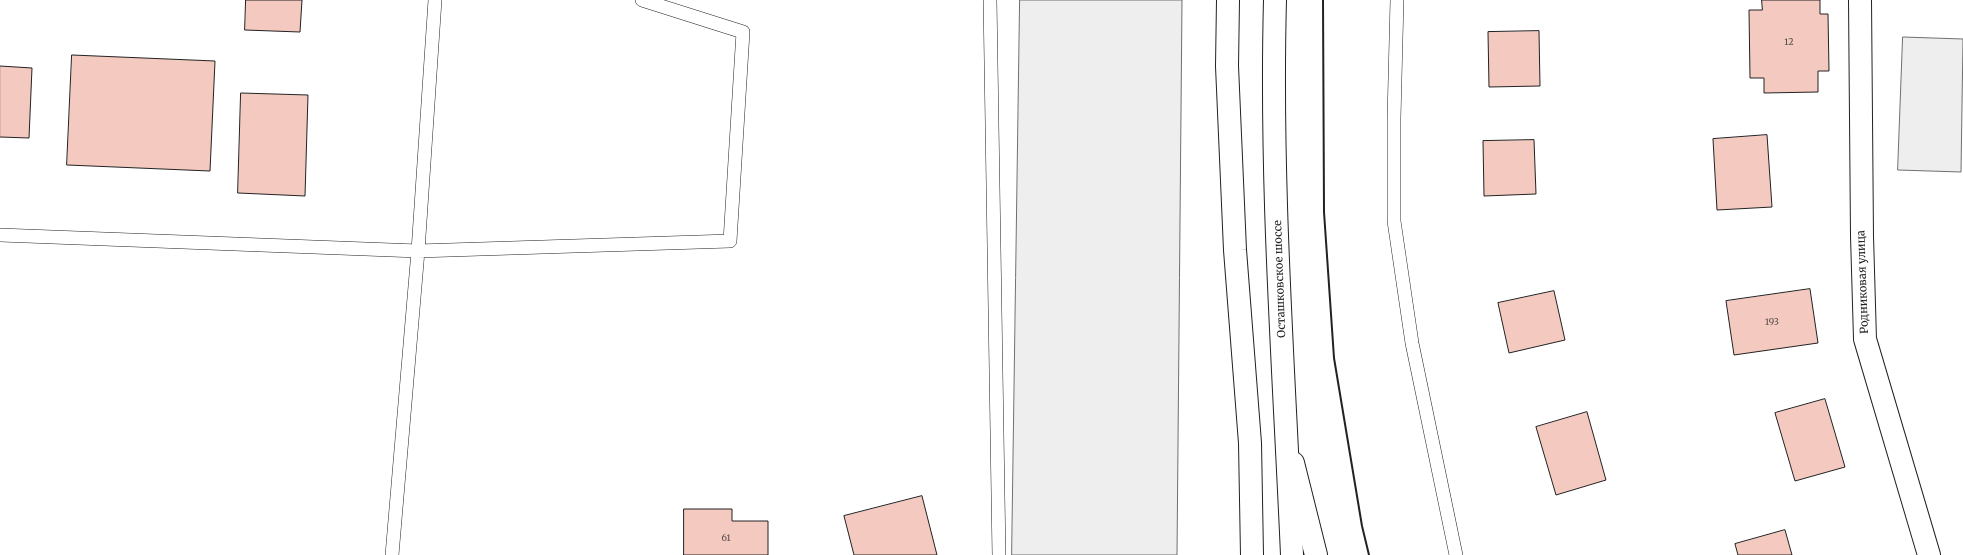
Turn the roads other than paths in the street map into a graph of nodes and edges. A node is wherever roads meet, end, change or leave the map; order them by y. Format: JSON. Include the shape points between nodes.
{"nodes":[{"id":1,"x":435,"y":0,"type":"edge"},
{"id":2,"x":642,"y":0,"type":"edge"},
{"id":3,"x":990,"y":0,"type":"edge"},
{"id":4,"x":1228,"y":0,"type":"edge"},
{"id":5,"x":1275,"y":0,"type":"edge"},
{"id":6,"x":1398,"y":0,"type":"edge"},
{"id":7,"x":1860,"y":0,"type":"edge"},
{"id":8,"x":0,"y":235,"type":"edge"},
{"id":9,"x":418,"y":251,"type":"junction"},
{"id":10,"x":1287,"y":440,"type":"junction"},
{"id":11,"x":392,"y":555,"type":"edge"},
{"id":12,"x":999,"y":555,"type":"edge"},
{"id":13,"x":1252,"y":555,"type":"edge"},
{"id":14,"x":1292,"y":555,"type":"edge"},
{"id":15,"x":1316,"y":555,"type":"edge"},
{"id":16,"x":1456,"y":555,"type":"edge"},
{"id":17,"x":1929,"y":555,"type":"edge"}],
"edges":[{"from":1,"to":9,"type":"lane"},
{"from":2,"to":9,"type":"lane","via":[[743,32],[730,242]]},
{"from":3,"to":12,"type":"lane"},
{"from":4,"to":13,"type":"main road","via":[[1227,66],[1235,250],[1250,443]]},
{"from":5,"to":10,"type":"main road","name":"Осташковское шоссе","via":[[1273,57],[1278,246]]},
{"from":6,"to":16,"type":"lane","via":[[1394,222],[1412,343]]},
{"from":7,"to":17,"type":"main road","name":"Родниковая улица","via":[[1865,339]]},
{"from":8,"to":9,"type":"lane"},
{"from":9,"to":11,"type":"lane"},
{"from":10,"to":14,"type":"main road"},
{"from":10,"to":15,"type":"main road","name":"Осташковское шоссе"}]}
